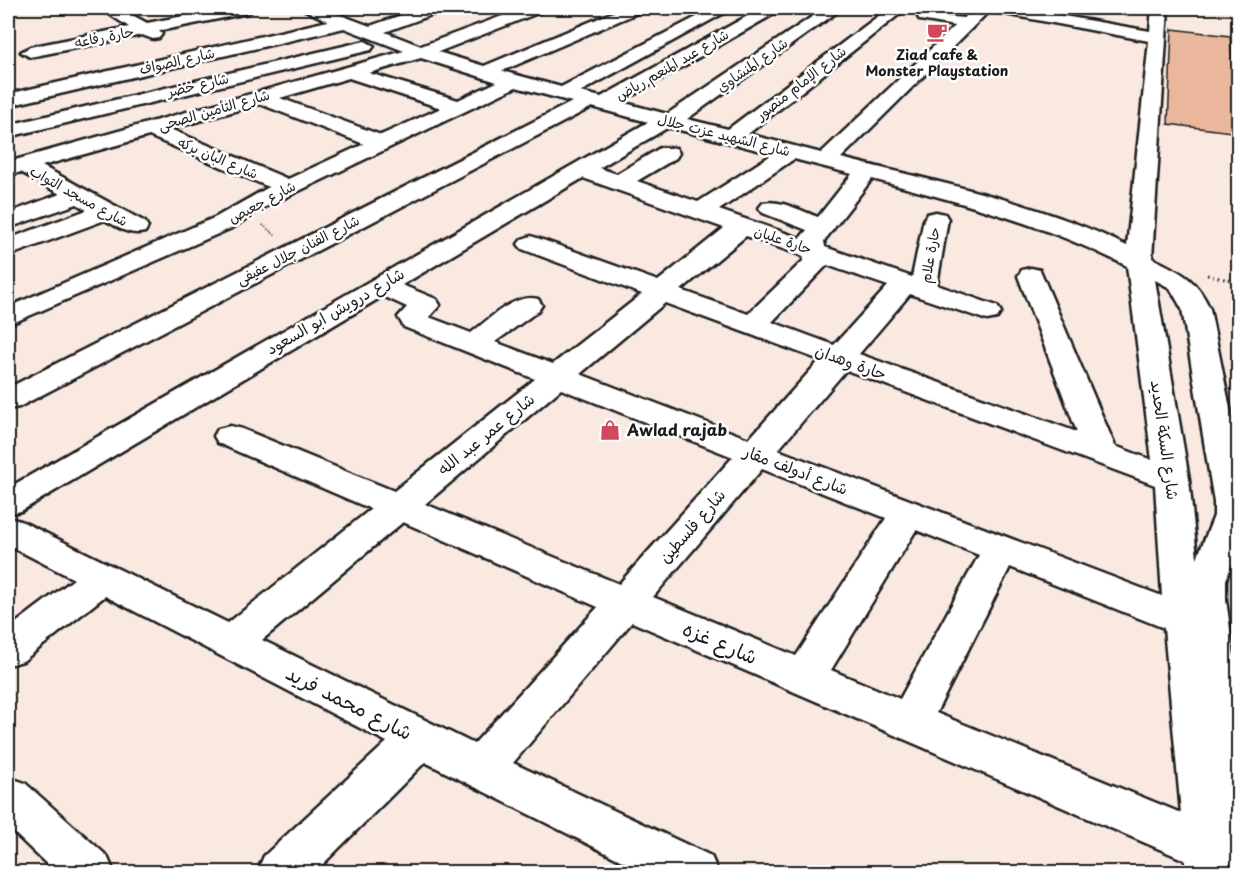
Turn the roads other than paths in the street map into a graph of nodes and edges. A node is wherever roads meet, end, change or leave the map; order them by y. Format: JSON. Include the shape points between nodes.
{"nodes":[{"id":1,"x":248,"y":8,"type":"edge"},
{"id":2,"x":436,"y":8,"type":"edge"},
{"id":3,"x":537,"y":8,"type":"edge"},
{"id":4,"x":636,"y":8,"type":"edge"},
{"id":5,"x":725,"y":8,"type":"edge"},
{"id":6,"x":773,"y":8,"type":"edge"},
{"id":7,"x":835,"y":8,"type":"edge"},
{"id":8,"x":899,"y":8,"type":"edge"},
{"id":9,"x":983,"y":8,"type":"edge"},
{"id":10,"x":994,"y":8,"type":"edge"},
{"id":11,"x":312,"y":9,"type":"edge"},
{"id":12,"x":368,"y":11,"type":"dead end"},
{"id":13,"x":110,"y":15,"type":"edge"},
{"id":14,"x":453,"y":15,"type":"dead end"},
{"id":15,"x":619,"y":15,"type":"junction"},
{"id":16,"x":926,"y":17,"type":"dead end"},
{"id":17,"x":1153,"y":18,"type":"edge"},
{"id":18,"x":284,"y":19,"type":"dead end"},
{"id":19,"x":144,"y":20,"type":"junction"},
{"id":20,"x":551,"y":20,"type":"dead end"},
{"id":21,"x":650,"y":20,"type":"dead end"},
{"id":22,"x":343,"y":21,"type":"junction"},
{"id":23,"x":967,"y":23,"type":"junction"},
{"id":24,"x":584,"y":30,"type":"junction"},
{"id":25,"x":369,"y":32,"type":"junction"},
{"id":26,"x":614,"y":36,"type":"dead end"},
{"id":27,"x":389,"y":40,"type":"junction"},
{"id":28,"x":545,"y":46,"type":"junction"},
{"id":29,"x":421,"y":52,"type":"junction"},
{"id":30,"x":573,"y":54,"type":"dead end"},
{"id":31,"x":193,"y":57,"type":"junction"},
{"id":32,"x":448,"y":61,"type":"junction"},
{"id":33,"x":348,"y":72,"type":"junction"},
{"id":34,"x":484,"y":72,"type":"junction"},
{"id":35,"x":514,"y":81,"type":"junction"},
{"id":36,"x":79,"y":83,"type":"junction"},
{"id":37,"x":561,"y":94,"type":"junction"},
{"id":38,"x":260,"y":97,"type":"junction"},
{"id":39,"x":8,"y":99,"type":"edge"},
{"id":40,"x":595,"y":103,"type":"junction"},
{"id":41,"x":459,"y":107,"type":"junction"},
{"id":42,"x":667,"y":121,"type":"junction"},
{"id":43,"x":149,"y":128,"type":"junction"},
{"id":44,"x":8,"y":131,"type":"edge"},
{"id":45,"x":731,"y":137,"type":"junction"},
{"id":46,"x":382,"y":143,"type":"junction"},
{"id":47,"x":790,"y":152,"type":"junction"},
{"id":48,"x":668,"y":153,"type":"dead end"},
{"id":49,"x":825,"y":160,"type":"junction"},
{"id":50,"x":15,"y":166,"type":"edge"},
{"id":51,"x":580,"y":169,"type":"junction"},
{"id":52,"x":867,"y":171,"type":"junction"},
{"id":53,"x":53,"y":182,"type":"junction"},
{"id":54,"x":620,"y":183,"type":"junction"},
{"id":55,"x":288,"y":188,"type":"junction"},
{"id":56,"x":30,"y":189,"type":"dead end"},
{"id":57,"x":78,"y":196,"type":"junction"},
{"id":58,"x":771,"y":208,"type":"dead end"},
{"id":59,"x":106,"y":211,"type":"junction"},
{"id":60,"x":701,"y":212,"type":"junction"},
{"id":61,"x":936,"y":219,"type":"dead end"},
{"id":62,"x":8,"y":221,"type":"edge"},
{"id":63,"x":742,"y":226,"type":"junction"},
{"id":64,"x":136,"y":227,"type":"dead end"},
{"id":65,"x":823,"y":227,"type":"junction"},
{"id":66,"x":531,"y":244,"type":"dead end"},
{"id":67,"x":8,"y":248,"type":"edge"},
{"id":68,"x":814,"y":251,"type":"junction"},
{"id":69,"x":1139,"y":260,"type":"junction"},
{"id":70,"x":1031,"y":276,"type":"dead end"},
{"id":71,"x":379,"y":285,"type":"junction"},
{"id":72,"x":914,"y":286,"type":"junction"},
{"id":73,"x":659,"y":291,"type":"junction"},
{"id":74,"x":528,"y":306,"type":"dead end"},
{"id":75,"x":987,"y":312,"type":"dead end"},
{"id":76,"x":8,"y":316,"type":"edge"},
{"id":77,"x":752,"y":326,"type":"junction"},
{"id":78,"x":473,"y":345,"type":"junction"},
{"id":79,"x":839,"y":358,"type":"junction"},
{"id":80,"x":555,"y":377,"type":"junction"},
{"id":81,"x":8,"y":400,"type":"edge"},
{"id":82,"x":230,"y":436,"type":"dead end"},
{"id":83,"x":1101,"y":453,"type":"junction"},
{"id":84,"x":754,"y":454,"type":"junction"},
{"id":85,"x":1172,"y":479,"type":"junction"},
{"id":86,"x":8,"y":503,"type":"edge"},
{"id":87,"x":396,"y":506,"type":"junction"},
{"id":88,"x":908,"y":513,"type":"junction"},
{"id":89,"x":8,"y":530,"type":"edge"},
{"id":90,"x":1001,"y":549,"type":"junction"},
{"id":91,"x":102,"y":578,"type":"junction"},
{"id":92,"x":626,"y":603,"type":"junction"},
{"id":93,"x":1183,"y":620,"type":"junction"},
{"id":94,"x":231,"y":643,"type":"junction"},
{"id":95,"x":8,"y":650,"type":"edge"},
{"id":96,"x":804,"y":678,"type":"junction"},
{"id":97,"x":910,"y":722,"type":"junction"},
{"id":98,"x":420,"y":739,"type":"junction"},
{"id":99,"x":480,"y":769,"type":"junction"},
{"id":100,"x":8,"y":797,"type":"edge"},
{"id":101,"x":1220,"y":853,"type":"edge"},
{"id":102,"x":88,"y":873,"type":"edge"},
{"id":103,"x":282,"y":873,"type":"edge"},
{"id":104,"x":693,"y":873,"type":"edge"}],
"edges":[{"from":1,"to":19,"type":"street","name":"حارة رفاعه"},
{"from":2,"to":25,"type":"street"},
{"from":3,"to":29,"type":"street","name":"شارع التأمين الصحى"},
{"from":4,"to":15,"type":"street"},
{"from":5,"to":37,"type":"street"},
{"from":6,"to":40,"type":"street","name":"شارع عبد المنعم رياض"},
{"from":7,"to":42,"type":"street","name":"شارع المنشاوي"},
{"from":8,"to":45,"type":"street","name":"شارع الإمام منصور"},
{"from":9,"to":23,"type":"street"},
{"from":10,"to":17,"type":"street"},
{"from":11,"to":18,"type":"street"},
{"from":11,"to":22,"type":"street","name":"شارع الشهيد عزت جلال"},
{"from":12,"to":22,"type":"street","name":"شارع الصواف"},
{"from":13,"to":19,"type":"street"},
{"from":14,"to":27,"type":"street","name":"شارع خضر"},
{"from":15,"to":21,"type":"street"},
{"from":15,"to":24,"type":"street"},
{"from":16,"to":23,"type":"street"},
{"from":17,"to":69,"type":"street","name":"شارع السكة الحديد"},
{"from":19,"to":31,"type":"street"},
{"from":19,"to":36,"type":"street","name":"حارة رفاعه","via":[[24,53]]},
{"from":20,"to":32,"type":"street"},
{"from":22,"to":25,"type":"street","name":"شارع الشهيد عزت جلال"},
{"from":22,"to":31,"type":"street","name":"شارع الصواف"},
{"from":23,"to":49,"type":"street"},
{"from":24,"to":26,"type":"street"},
{"from":24,"to":28,"type":"street"},
{"from":25,"to":27,"type":"street","name":"شارع الشهيد عزت جلال"},
{"from":27,"to":29,"type":"street","name":"شارع الشهيد عزت جلال"},
{"from":27,"to":44,"type":"street","name":"شارع خضر"},
{"from":28,"to":30,"type":"street"},
{"from":28,"to":34,"type":"street"},
{"from":29,"to":32,"type":"street","name":"شارع الشهيد عزت جلال"},
{"from":29,"to":33,"type":"street","name":"شارع التأمين الصحى"},
{"from":31,"to":36,"type":"street","name":"شارع الصواف"},
{"from":32,"to":34,"type":"street","name":"شارع الشهيد عزت جلال"},
{"from":33,"to":38,"type":"street","name":"شارع التأمين الصحى"},
{"from":33,"to":41,"type":"street"},
{"from":34,"to":35,"type":"street","name":"شارع الشهيد عزت جلال"},
{"from":35,"to":37,"type":"street","name":"شارع الشهيد عزت جلال"},
{"from":35,"to":41,"type":"street","name":"شارع جعيص"},
{"from":36,"to":39,"type":"street","name":"شارع الصواف"},
{"from":37,"to":40,"type":"street","name":"شارع الشهيد عزت جلال"},
{"from":38,"to":43,"type":"street","name":"شارع التأمين الصحى"},
{"from":38,"to":46,"type":"street"},
{"from":40,"to":42,"type":"street","name":"شارع الشهيد عزت جلال"},
{"from":40,"to":81,"type":"street","name":"شارع الفنان جلال عفيفى"},
{"from":41,"to":46,"type":"street","name":"شارع جعيص"},
{"from":42,"to":45,"type":"street","name":"شارع الشهيد عزت جلال"},
{"from":42,"to":51,"type":"street","name":"شارع درويش ابو السعود"},
{"from":43,"to":50,"type":"street","name":"شارع التأمين الصحى"},
{"from":43,"to":55,"type":"street","name":"شارع البان بركه"},
{"from":45,"to":47,"type":"street","name":"شارع الشهيد عزت جلال"},
{"from":46,"to":55,"type":"street","name":"شارع جعيص"},
{"from":47,"to":49,"type":"street","name":"شارع الشهيد عزت جلال"},
{"from":47,"to":60,"type":"street"},
{"from":48,"to":54,"type":"street"},
{"from":49,"to":52,"type":"street","name":"شارع الشهيد عزت جلال"},
{"from":50,"to":53,"type":"street","name":"شارع مسجد التواب"},
{"from":51,"to":54,"type":"street","name":"حارة عليان"},
{"from":51,"to":71,"type":"street","name":"شارع درويش ابو السعود"},
{"from":52,"to":65,"type":"street"},
{"from":52,"to":69,"type":"street","name":"شارع الشهيد عزت جلال","via":[[1018,212]]},
{"from":53,"to":56,"type":"street"},
{"from":53,"to":57,"type":"street","name":"شارع مسجد التواب"},
{"from":54,"to":60,"type":"street","name":"حارة عليان"},
{"from":55,"to":76,"type":"street","name":"شارع جعيص","via":[[225,222]]},
{"from":57,"to":59,"type":"street","name":"شارع مسجد التواب"},
{"from":57,"to":62,"type":"street"},
{"from":58,"to":65,"type":"street"},
{"from":59,"to":64,"type":"street","name":"شارع مسجد التواب"},
{"from":59,"to":67,"type":"street"},
{"from":60,"to":63,"type":"street","name":"حارة عليان"},
{"from":61,"to":72,"type":"street","name":"حارة علام"},
{"from":63,"to":68,"type":"street","name":"حارة عليان"},
{"from":63,"to":73,"type":"street","name":"شارع عمر عبد الله"},
{"from":65,"to":68,"type":"street","via":[[811,242]]},
{"from":66,"to":73,"type":"street","name":"حارة وهدان"},
{"from":68,"to":72,"type":"street","name":"حارة عليان"},
{"from":68,"to":77,"type":"street","via":[[817,261]]},
{"from":69,"to":85,"type":"street","name":"شارع السكة الحديد"},
{"from":69,"to":101,"type":"street","name":"شارع الشهيد عزت جلال","via":[[1179,282],[1189,293],[1198,291],[1232,502],[1230,522],[1211,564],[1206,600]]},
{"from":70,"to":83,"type":"street"},
{"from":71,"to":78,"type":"street","name":"شارع أدولف مقار","via":[[426,305],[412,317],[414,321]]},
{"from":71,"to":86,"type":"street","name":"شارع درويش ابو السعود"},
{"from":72,"to":75,"type":"street","name":"حارة عليان"},
{"from":72,"to":79,"type":"street","name":"شارع فلسطين"},
{"from":73,"to":77,"type":"street","name":"حارة وهدان"},
{"from":73,"to":80,"type":"street","name":"شارع عمر عبد الله"},
{"from":74,"to":78,"type":"street"},
{"from":77,"to":79,"type":"street","name":"حارة وهدان"},
{"from":78,"to":80,"type":"street","name":"شارع أدولف مقار"},
{"from":79,"to":83,"type":"street","name":"حارة وهدان"},
{"from":79,"to":84,"type":"street","name":"شارع فلسطين"},
{"from":80,"to":84,"type":"street","name":"شارع أدولف مقار"},
{"from":80,"to":87,"type":"street","name":"شارع عمر عبد الله"},
{"from":82,"to":87,"type":"street","name":"شارع غزه"},
{"from":83,"to":85,"type":"street","name":"حارة وهدان"},
{"from":84,"to":88,"type":"street","name":"شارع أدولف مقار"},
{"from":84,"to":92,"type":"street","name":"شارع فلسطين"},
{"from":85,"to":93,"type":"street","name":"شارع السكة الحديد"},
{"from":87,"to":92,"type":"street","name":"شارع غزه"},
{"from":87,"to":94,"type":"street","name":"شارع عمر عبد الله"},
{"from":88,"to":90,"type":"street","name":"شارع أدولف مقار"},
{"from":88,"to":96,"type":"street"},
{"from":89,"to":91,"type":"street","name":"شارع محمد فريد"},
{"from":90,"to":93,"type":"street","name":"شارع أدولف مقار"},
{"from":90,"to":97,"type":"street"},
{"from":91,"to":94,"type":"street","name":"شارع محمد فريد"},
{"from":91,"to":95,"type":"street"},
{"from":92,"to":96,"type":"street","name":"شارع غزه"},
{"from":92,"to":99,"type":"street","name":"شارع فلسطين"},
{"from":93,"to":101,"type":"street","name":"شارع السكة الحديد"},
{"from":94,"to":98,"type":"street","name":"شارع محمد فريد"},
{"from":96,"to":97,"type":"street","name":"شارع غزه"},
{"from":97,"to":101,"type":"street","name":"شارع غزه"},
{"from":98,"to":99,"type":"street","name":"شارع محمد فريد"},
{"from":98,"to":103,"type":"street"},
{"from":99,"to":104,"type":"street","name":"شارع محمد فريد"},
{"from":100,"to":102,"type":"street"}]}
